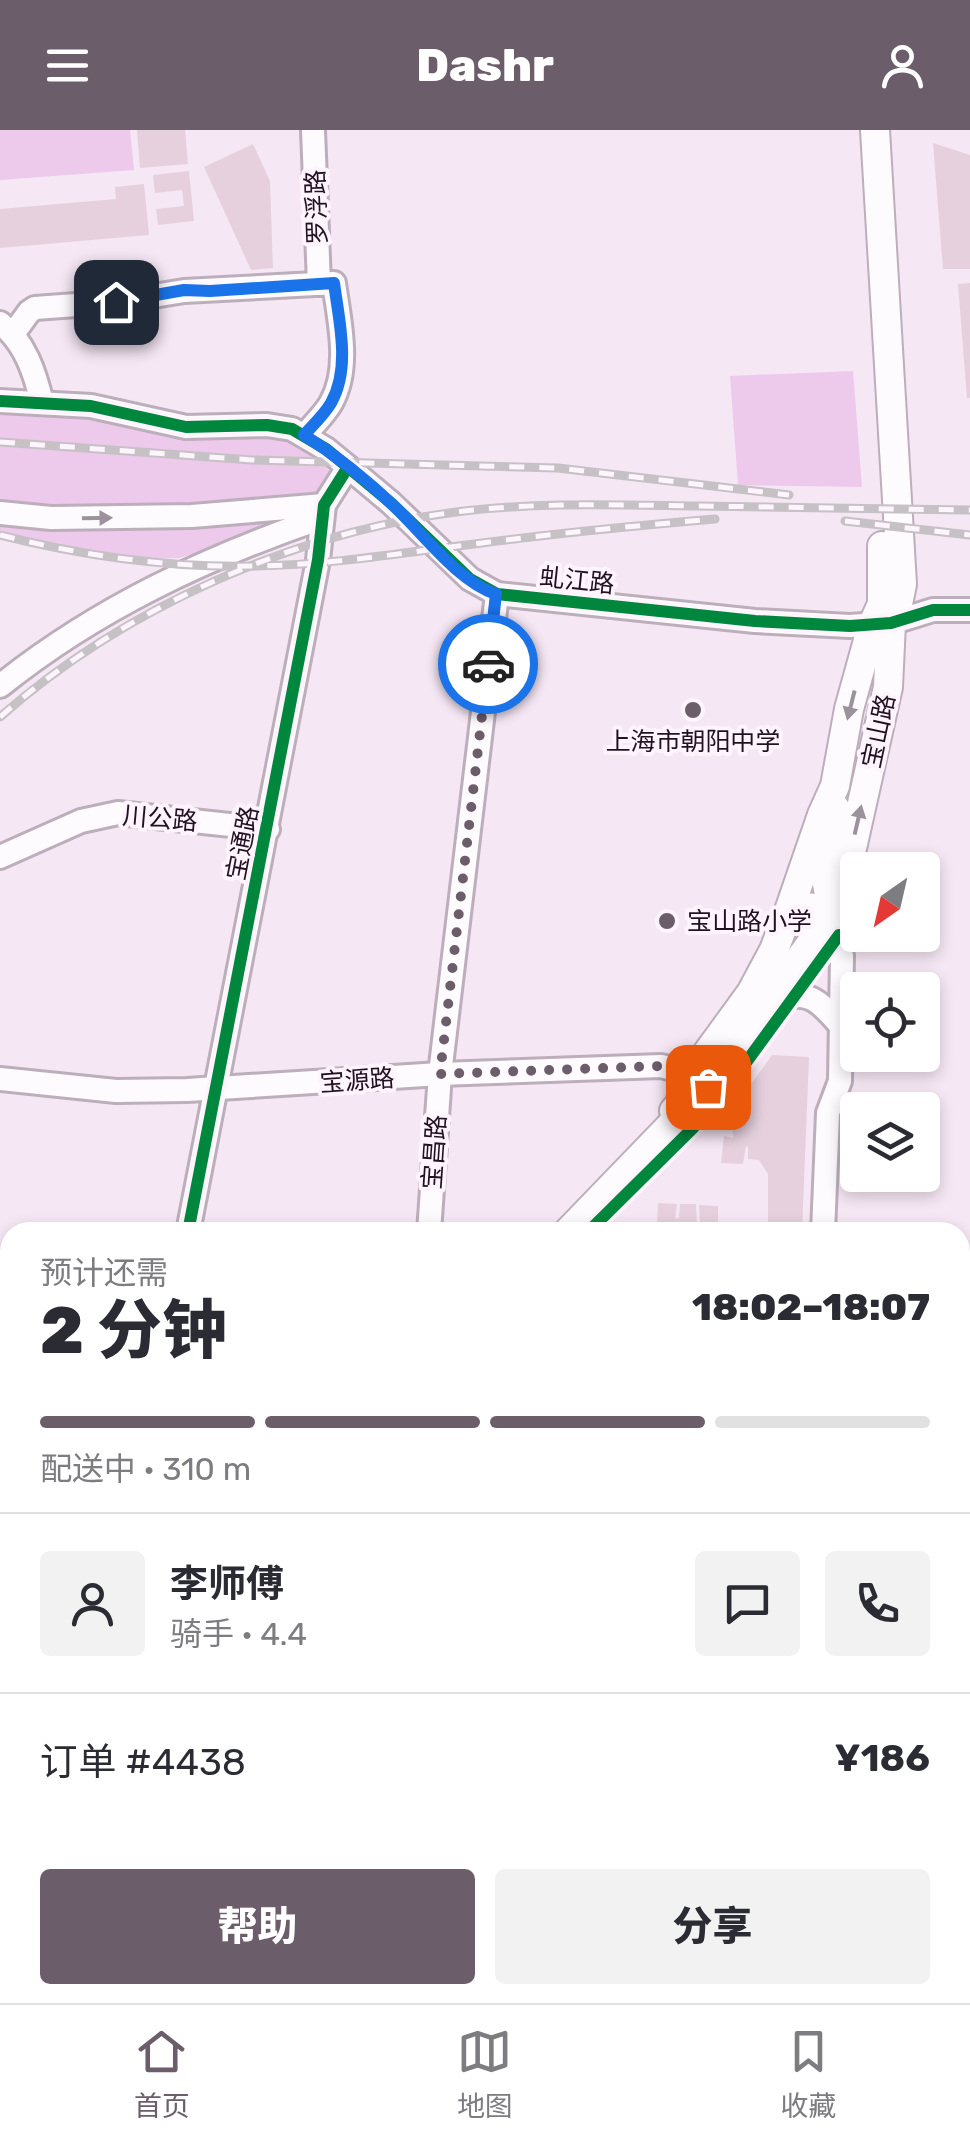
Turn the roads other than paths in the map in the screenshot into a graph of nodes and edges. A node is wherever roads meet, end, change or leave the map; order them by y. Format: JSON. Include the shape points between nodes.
{"nodes":[{"id":1,"x":313,"y":130,"type":"edge"},
{"id":2,"x":862,"y":130,"type":"edge"},
{"id":3,"x":875,"y":130,"type":"edge"},
{"id":4,"x":326,"y":283,"type":"junction"},
{"id":5,"x":7,"y":328,"type":"edge"},
{"id":6,"x":0,"y":402,"type":"edge"},
{"id":7,"x":42,"y":403,"type":"junction"},
{"id":8,"x":304,"y":435,"type":"junction"},
{"id":9,"x":348,"y":466,"type":"junction"},
{"id":10,"x":322,"y":512,"type":"junction"},
{"id":11,"x":0,"y":513,"type":"edge"},
{"id":12,"x":496,"y":594,"type":"junction"},
{"id":13,"x":970,"y":610,"type":"edge"},
{"id":14,"x":882,"y":624,"type":"junction"},
{"id":15,"x":0,"y":686,"type":"edge"},
{"id":16,"x":834,"y":786,"type":"junction"},
{"id":17,"x":268,"y":829,"type":"junction"},
{"id":18,"x":0,"y":857,"type":"edge"},
{"id":19,"x":790,"y":908,"type":"junction"},
{"id":20,"x":832,"y":914,"type":"junction"},
{"id":21,"x":842,"y":972,"type":"edge"},
{"id":22,"x":773,"y":998,"type":"junction"},
{"id":23,"x":840,"y":1026,"type":"edge"},
{"id":24,"x":840,"y":1072,"type":"edge"},
{"id":25,"x":440,"y":1074,"type":"junction"},
{"id":26,"x":0,"y":1079,"type":"edge"},
{"id":27,"x":700,"y":1081,"type":"junction"},
{"id":28,"x":215,"y":1088,"type":"junction"},
{"id":29,"x":190,"y":1222,"type":"edge"},
{"id":30,"x":430,"y":1222,"type":"edge"},
{"id":31,"x":562,"y":1222,"type":"edge"},
{"id":32,"x":577,"y":1222,"type":"edge"},
{"id":33,"x":823,"y":1222,"type":"edge"}],
"edges":[{"from":1,"to":4,"type":"street","name":"罗浮路"},
{"from":2,"to":14,"type":"main road","name":"宝山路","via":[[881,356]]},
{"from":3,"to":14,"type":"main road","name":"宝山路","via":[[902,584],[897,609]]},
{"from":4,"to":5,"type":"street","via":[[184,290],[36,308]]},
{"from":4,"to":8,"type":"street","name":"罗浮路","via":[[341,357],[339,384]]},
{"from":5,"to":7,"type":"street","via":[[31,365]]},
{"from":6,"to":7,"type":"street","name":"虬江路"},
{"from":7,"to":8,"type":"street","name":"虬江路","via":[[186,427],[267,425]]},
{"from":8,"to":9,"type":"street","name":"虬江路"},
{"from":9,"to":10,"type":"street","name":"宝通路"},
{"from":9,"to":12,"type":"street","name":"虬江路","via":[[470,579]]},
{"from":11,"to":10,"type":"street","one_way":true,"via":[[51,518]]},
{"from":10,"to":15,"type":"street","via":[[134,597]]},
{"from":10,"to":17,"type":"street","name":"宝通路"},
{"from":12,"to":14,"type":"street","name":"虬江路","via":[[754,621]]},
{"from":12,"to":25,"type":"street","name":"宝昌路"},
{"from":13,"to":14,"type":"street","name":"虬江路","via":[[933,610]]},
{"from":14,"to":16,"type":"main road","name":"宝山路","one_way":true,"via":[[849,709]]},
{"from":20,"to":14,"type":"main road","name":"宝山路","one_way":true,"via":[[888,687]]},
{"from":16,"to":19,"type":"main road","name":"宝山路"},
{"from":16,"to":20,"type":"main road","via":[[827,884]]},
{"from":17,"to":18,"type":"street","name":"川公路","via":[[118,813],[82,821]]},
{"from":17,"to":28,"type":"street","name":"宝通路"},
{"from":19,"to":20,"type":"street","via":[[818,904]]},
{"from":19,"to":27,"type":"main road","name":"宝山路","via":[[774,950]]},
{"from":20,"to":21,"type":"street"},
{"from":20,"to":22,"type":"main road","name":"宝山路"},
{"from":22,"to":23,"type":"street","via":[[812,998]]},
{"from":22,"to":27,"type":"main road","name":"宝山路"},
{"from":24,"to":33,"type":"street","via":[[828,1113]]},
{"from":25,"to":27,"type":"street","name":"宝源路","via":[[661,1066]]},
{"from":25,"to":28,"type":"street","name":"宝源路"},
{"from":25,"to":30,"type":"street","name":"宝昌路"},
{"from":26,"to":28,"type":"street","name":"宝源路","via":[[116,1091]]},
{"from":27,"to":31,"type":"main road","name":"宝山路"},
{"from":27,"to":32,"type":"main road","name":"宝山路"},
{"from":28,"to":29,"type":"street","name":"宝通路"}]}
